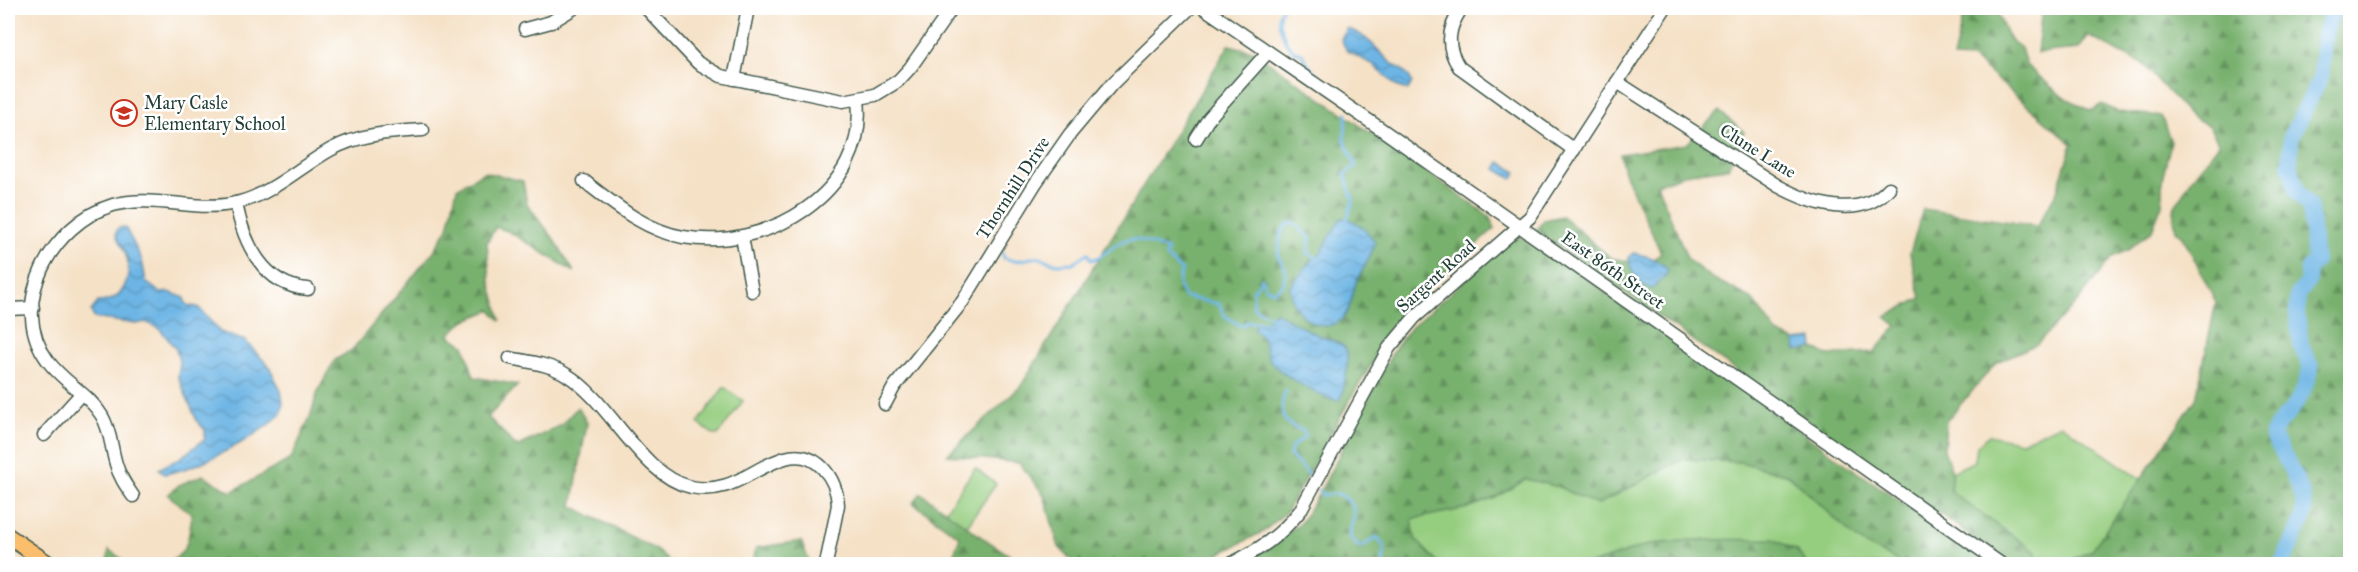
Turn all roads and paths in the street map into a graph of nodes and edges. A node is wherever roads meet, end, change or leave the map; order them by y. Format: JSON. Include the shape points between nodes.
{"nodes":[{"id":1,"x":574,"y":8,"type":"edge"},
{"id":2,"x":646,"y":8,"type":"edge"},
{"id":3,"x":748,"y":8,"type":"edge"},
{"id":4,"x":952,"y":8,"type":"edge"},
{"id":5,"x":1190,"y":8,"type":"edge"},
{"id":6,"x":1204,"y":8,"type":"edge"},
{"id":7,"x":1462,"y":8,"type":"edge"},
{"id":8,"x":1665,"y":8,"type":"edge"},
{"id":9,"x":525,"y":29,"type":"dead end"},
{"id":10,"x":1268,"y":51,"type":"junction"},
{"id":11,"x":734,"y":79,"type":"junction"},
{"id":12,"x":1617,"y":82,"type":"junction"},
{"id":13,"x":858,"y":100,"type":"junction"},
{"id":14,"x":423,"y":130,"type":"dead end"},
{"id":15,"x":1196,"y":139,"type":"dead end"},
{"id":16,"x":1574,"y":150,"type":"junction"},
{"id":17,"x":584,"y":181,"type":"dead end"},
{"id":18,"x":1889,"y":188,"type":"dead end"},
{"id":19,"x":236,"y":203,"type":"junction"},
{"id":20,"x":1518,"y":226,"type":"junction"},
{"id":21,"x":742,"y":237,"type":"junction"},
{"id":22,"x":308,"y":289,"type":"dead end"},
{"id":23,"x":752,"y":291,"type":"dead end"},
{"id":24,"x":33,"y":308,"type":"junction"},
{"id":25,"x":8,"y":309,"type":"edge"},
{"id":26,"x":510,"y":358,"type":"dead end"},
{"id":27,"x":81,"y":394,"type":"junction"},
{"id":28,"x":885,"y":404,"type":"dead end"},
{"id":29,"x":44,"y":435,"type":"dead end"},
{"id":30,"x":134,"y":496,"type":"dead end"},
{"id":31,"x":8,"y":536,"type":"edge"},
{"id":32,"x":49,"y":564,"type":"edge"},
{"id":33,"x":826,"y":564,"type":"edge"},
{"id":34,"x":1231,"y":564,"type":"edge"},
{"id":35,"x":2001,"y":564,"type":"edge"}],
"edges":[{"from":1,"to":9,"type":"street","via":[[551,22]]},
{"from":2,"to":11,"type":"street","via":[[698,63]]},
{"from":3,"to":11,"type":"street"},
{"from":4,"to":13,"type":"street","via":[[901,78],[883,92]]},
{"from":5,"to":28,"type":"street","name":"Thornhill Drive","via":[[1112,84],[1070,134],[963,302],[894,387]]},
{"from":6,"to":10,"type":"street","name":"East 86th Street"},
{"from":7,"to":16,"type":"street","via":[[1452,23],[1449,38],[1459,67]]},
{"from":8,"to":12,"type":"street","name":"Sargent Road"},
{"from":10,"to":15,"type":"street","via":[[1209,118]]},
{"from":10,"to":20,"type":"street","name":"East 86th Street"},
{"from":11,"to":13,"type":"street","via":[[829,99]]},
{"from":12,"to":16,"type":"street","name":"Sargent Road"},
{"from":12,"to":18,"type":"street","name":"Clune Lane","via":[[1804,199],[1856,207],[1872,202]]},
{"from":13,"to":21,"type":"street","via":[[855,145],[828,189],[787,221]]},
{"from":14,"to":19,"type":"street","via":[[381,133],[352,141],[262,194]]},
{"from":16,"to":20,"type":"street","name":"Sargent Road","via":[[1530,217]]},
{"from":17,"to":21,"type":"street","via":[[626,213],[661,230],[703,240]]},
{"from":19,"to":22,"type":"street","via":[[245,238],[263,267],[289,285]]},
{"from":19,"to":24,"type":"street","via":[[199,206],[134,201],[91,214],[51,250],[39,274]]},
{"from":20,"to":34,"type":"street","name":"Sargent Road","via":[[1402,331],[1375,371],[1300,511],[1265,546]]},
{"from":20,"to":35,"type":"street","name":"East 86th Street"},
{"from":21,"to":23,"type":"street"},
{"from":24,"to":25,"type":"street"},
{"from":24,"to":27,"type":"street","via":[[34,328],[43,353]]},
{"from":26,"to":33,"type":"street","via":[[568,375],[587,390],[653,465],[680,483],[700,488],[729,485],[788,457],[820,465],[833,479],[838,495]]},
{"from":27,"to":29,"type":"street"},
{"from":27,"to":30,"type":"street","via":[[103,417],[116,466]]},
{"from":31,"to":32,"type":"main road"}]}
